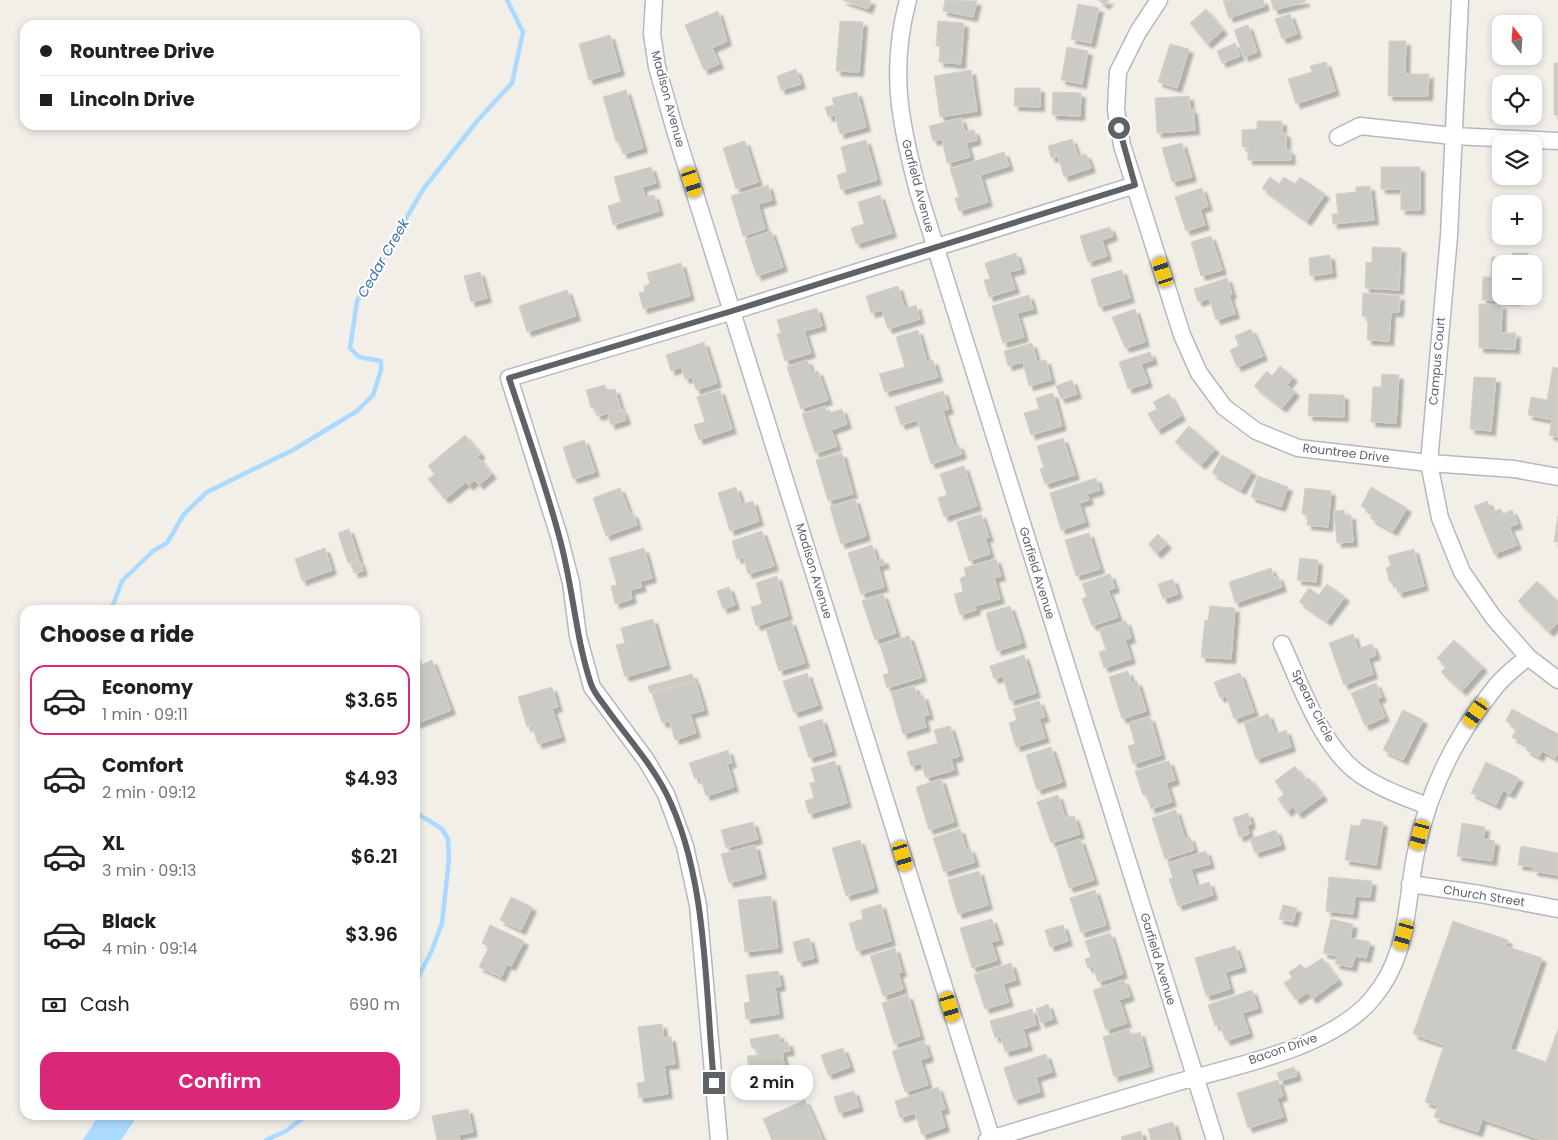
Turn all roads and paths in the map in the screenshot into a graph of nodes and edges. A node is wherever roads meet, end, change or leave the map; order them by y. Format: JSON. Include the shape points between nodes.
{"nodes":[{"id":1,"x":654,"y":0,"type":"edge"},
{"id":2,"x":908,"y":0,"type":"edge"},
{"id":3,"x":1159,"y":0,"type":"edge"},
{"id":4,"x":1460,"y":0,"type":"edge"},
{"id":5,"x":1453,"y":136,"type":"junction"},
{"id":6,"x":1338,"y":137,"type":"dead end"},
{"id":7,"x":1558,"y":141,"type":"edge"},
{"id":8,"x":1135,"y":185,"type":"junction"},
{"id":9,"x":935,"y":247,"type":"junction"},
{"id":10,"x":732,"y":311,"type":"junction"},
{"id":11,"x":1429,"y":463,"type":"junction"},
{"id":12,"x":1558,"y":477,"type":"edge"},
{"id":13,"x":1282,"y":644,"type":"dead end"},
{"id":14,"x":1528,"y":656,"type":"junction"},
{"id":15,"x":1558,"y":680,"type":"edge"},
{"id":16,"x":1428,"y":806,"type":"junction"},
{"id":17,"x":1410,"y":884,"type":"junction"},
{"id":18,"x":1558,"y":909,"type":"edge"},
{"id":19,"x":1196,"y":1077,"type":"junction"},
{"id":20,"x":719,"y":1140,"type":"edge"},
{"id":21,"x":990,"y":1140,"type":"edge"},
{"id":22,"x":1215,"y":1140,"type":"edge"}],
"edges":[{"from":1,"to":10,"type":"street","name":"Madison Avenue","via":[[652,34],[657,67]]},
{"from":2,"to":9,"type":"street","name":"Garfield Avenue","via":[[901,23],[896,77],[901,122]]},
{"from":3,"to":8,"type":"street","name":"Rountree Drive","via":[[1118,72],[1116,110],[1122,146]]},
{"from":4,"to":5,"type":"street","name":"Campus Court"},
{"from":5,"to":6,"type":"street","via":[[1360,126]]},
{"from":5,"to":7,"type":"street"},
{"from":5,"to":11,"type":"street","name":"Campus Court","via":[[1449,236]]},
{"from":8,"to":9,"type":"street"},
{"from":8,"to":11,"type":"street","name":"Rountree Drive","via":[[1182,335],[1199,373],[1224,407],[1256,431],[1298,448]]},
{"from":9,"to":10,"type":"street"},
{"from":9,"to":19,"type":"street","name":"Garfield Avenue"},
{"from":10,"to":20,"type":"street","via":[[509,378],[560,536],[580,643],[592,687],[646,760],[666,794],[687,853],[699,914]]},
{"from":10,"to":21,"type":"street","name":"Madison Avenue"},
{"from":11,"to":12,"type":"street","name":"Rountree Drive"},
{"from":11,"to":14,"type":"street","name":"Campus Court","via":[[1440,518],[1462,572],[1492,617]]},
{"from":13,"to":16,"type":"street","name":"Spears Circle","via":[[1326,736],[1338,752],[1359,774]]},
{"from":14,"to":15,"type":"street","name":"Campus Court"},
{"from":14,"to":16,"type":"street","name":"Bacon Drive","via":[[1494,688],[1467,726],[1446,760]]},
{"from":16,"to":17,"type":"street","name":"Bacon Drive"},
{"from":17,"to":18,"type":"street","name":"Church Street"},
{"from":17,"to":19,"type":"street","name":"Bacon Drive","via":[[1404,935],[1395,967],[1372,1000],[1345,1023],[1296,1047]]},
{"from":19,"to":21,"type":"street","name":"Bacon Drive"},
{"from":19,"to":22,"type":"street","name":"Garfield Avenue"}]}
